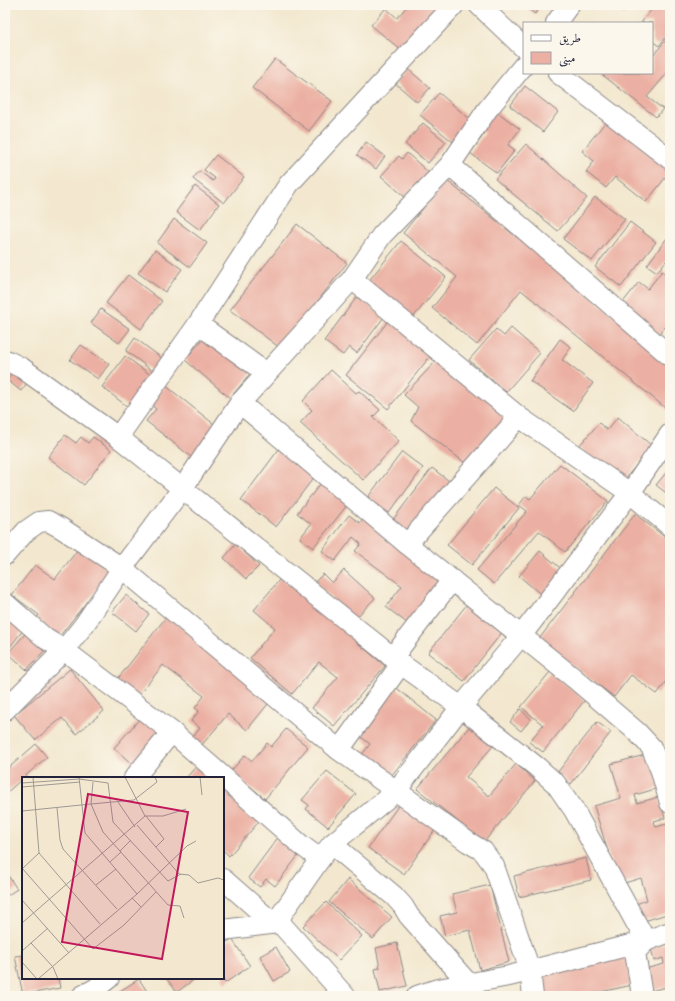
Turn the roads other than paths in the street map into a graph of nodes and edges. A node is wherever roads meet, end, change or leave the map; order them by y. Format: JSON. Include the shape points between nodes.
{"nodes":[{"id":1,"x":454,"y":5,"type":"edge"},
{"id":2,"x":479,"y":5,"type":"edge"},
{"id":3,"x":569,"y":5,"type":"edge"},
{"id":4,"x":557,"y":22,"type":"edge"},
{"id":5,"x":523,"y":47,"type":"edge"},
{"id":6,"x":523,"y":66,"type":"edge"},
{"id":7,"x":559,"y":74,"type":"edge"},
{"id":8,"x":670,"y":159,"type":"edge"},
{"id":9,"x":450,"y":165,"type":"junction"},
{"id":10,"x":352,"y":279,"type":"junction"},
{"id":11,"x":198,"y":324,"type":"junction"},
{"id":12,"x":670,"y":356,"type":"edge"},
{"id":13,"x":5,"y":360,"type":"edge"},
{"id":14,"x":266,"y":373,"type":"junction"},
{"id":15,"x":240,"y":403,"type":"junction"},
{"id":16,"x":519,"y":416,"type":"junction"},
{"id":17,"x":670,"y":434,"type":"edge"},
{"id":18,"x":118,"y":437,"type":"junction"},
{"id":19,"x":182,"y":489,"type":"junction"},
{"id":20,"x":630,"y":493,"type":"junction"},
{"id":21,"x":670,"y":526,"type":"edge"},
{"id":22,"x":407,"y":544,"type":"junction"},
{"id":23,"x":5,"y":554,"type":"edge"},
{"id":24,"x":122,"y":568,"type":"junction"},
{"id":25,"x":452,"y":580,"type":"junction"},
{"id":26,"x":5,"y":603,"type":"edge"},
{"id":27,"x":521,"y":636,"type":"junction"},
{"id":28,"x":64,"y":650,"type":"junction"},
{"id":29,"x":397,"y":661,"type":"junction"},
{"id":30,"x":461,"y":707,"type":"junction"},
{"id":31,"x":5,"y":710,"type":"edge"},
{"id":32,"x":172,"y":732,"type":"junction"},
{"id":33,"x":338,"y":750,"type":"junction"},
{"id":34,"x":135,"y":777,"type":"edge"},
{"id":35,"x":223,"y":777,"type":"edge"},
{"id":36,"x":224,"y":778,"type":"edge"},
{"id":37,"x":396,"y":791,"type":"junction"},
{"id":38,"x":670,"y":803,"type":"edge"},
{"id":39,"x":332,"y":844,"type":"junction"},
{"id":40,"x":320,"y":859,"type":"junction"},
{"id":41,"x":224,"y":880,"type":"edge"},
{"id":42,"x":276,"y":923,"type":"junction"},
{"id":43,"x":224,"y":930,"type":"edge"},
{"id":44,"x":670,"y":932,"type":"edge"},
{"id":45,"x":646,"y":941,"type":"junction"},
{"id":46,"x":530,"y":970,"type":"junction"},
{"id":47,"x":109,"y":979,"type":"edge"},
{"id":48,"x":469,"y":984,"type":"junction"},
{"id":49,"x":82,"y":996,"type":"edge"},
{"id":50,"x":345,"y":996,"type":"edge"},
{"id":51,"x":417,"y":996,"type":"edge"},
{"id":52,"x":533,"y":996,"type":"edge"},
{"id":53,"x":642,"y":996,"type":"edge"}],
"edges":[{"from":1,"to":11,"type":"street","via":[[289,184]]},
{"from":2,"to":5,"type":"street"},
{"from":3,"to":4,"type":"street"},
{"from":6,"to":9,"type":"street","via":[[487,110]]},
{"from":7,"to":8,"type":"street"},
{"from":9,"to":10,"type":"street","via":[[382,235]]},
{"from":9,"to":12,"type":"street"},
{"from":10,"to":14,"type":"street"},
{"from":10,"to":16,"type":"street"},
{"from":11,"to":14,"type":"street"},
{"from":11,"to":18,"type":"street"},
{"from":13,"to":18,"type":"street","via":[[22,368]]},
{"from":14,"to":15,"type":"street"},
{"from":15,"to":19,"type":"street"},
{"from":15,"to":22,"type":"street"},
{"from":16,"to":20,"type":"street"},
{"from":16,"to":22,"type":"street"},
{"from":17,"to":20,"type":"street"},
{"from":18,"to":19,"type":"street"},
{"from":19,"to":24,"type":"street"},
{"from":19,"to":29,"type":"street"},
{"from":20,"to":21,"type":"street"},
{"from":20,"to":27,"type":"street"},
{"from":22,"to":25,"type":"street"},
{"from":23,"to":24,"type":"street","via":[[33,525],[48,521]]},
{"from":24,"to":28,"type":"street"},
{"from":24,"to":33,"type":"street"},
{"from":25,"to":27,"type":"street"},
{"from":25,"to":29,"type":"street"},
{"from":26,"to":28,"type":"street","via":[[46,639]]},
{"from":27,"to":30,"type":"street"},
{"from":27,"to":38,"type":"street","via":[[575,679],[651,747]]},
{"from":28,"to":31,"type":"street"},
{"from":28,"to":32,"type":"street"},
{"from":29,"to":30,"type":"street"},
{"from":29,"to":33,"type":"street"},
{"from":30,"to":37,"type":"street"},
{"from":30,"to":45,"type":"street","via":[[556,784],[574,810]]},
{"from":32,"to":34,"type":"street"},
{"from":32,"to":35,"type":"street"},
{"from":33,"to":37,"type":"street"},
{"from":36,"to":40,"type":"street"},
{"from":37,"to":39,"type":"street"},
{"from":37,"to":46,"type":"street","via":[[483,851],[494,866]]},
{"from":39,"to":40,"type":"street"},
{"from":39,"to":48,"type":"street","via":[[403,906]]},
{"from":40,"to":42,"type":"street"},
{"from":41,"to":42,"type":"street"},
{"from":42,"to":43,"type":"street"},
{"from":42,"to":50,"type":"street","via":[[282,926]]},
{"from":44,"to":45,"type":"street"},
{"from":45,"to":46,"type":"street"},
{"from":45,"to":53,"type":"street","via":[[635,952]]},
{"from":46,"to":48,"type":"street"},
{"from":46,"to":52,"type":"street"},
{"from":47,"to":49,"type":"street"},
{"from":48,"to":51,"type":"street","via":[[438,989]]}]}
